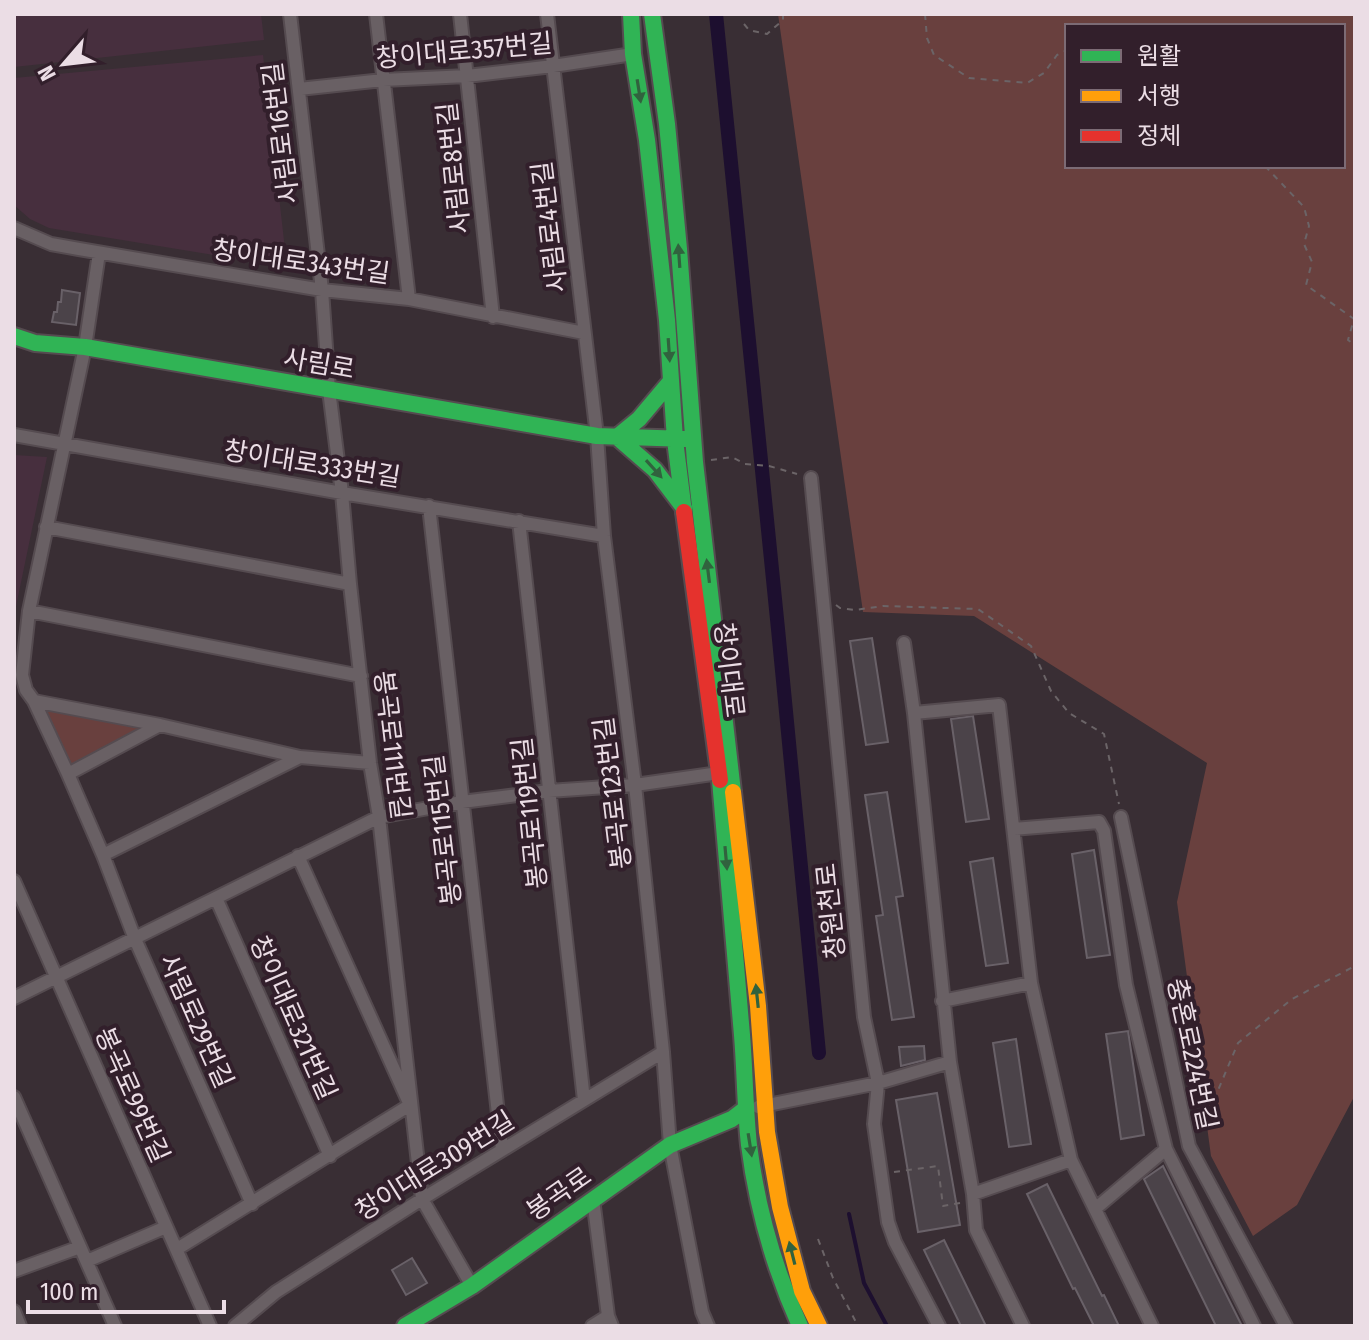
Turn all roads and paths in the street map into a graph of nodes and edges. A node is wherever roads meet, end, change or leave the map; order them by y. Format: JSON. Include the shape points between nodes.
{"nodes":[{"id":1,"x":290,"y":14,"type":"edge"},
{"id":2,"x":376,"y":14,"type":"edge"},
{"id":3,"x":460,"y":14,"type":"edge"},
{"id":4,"x":547,"y":14,"type":"edge"},
{"id":5,"x":631,"y":14,"type":"edge"},
{"id":6,"x":652,"y":14,"type":"edge"},
{"id":7,"x":783,"y":14,"type":"edge"},
{"id":8,"x":925,"y":14,"type":"edge"},
{"id":9,"x":744,"y":24,"type":"dead end"},
{"id":10,"x":1065,"y":51,"type":"edge"},
{"id":11,"x":633,"y":54,"type":"junction"},
{"id":12,"x":553,"y":66,"type":"junction"},
{"id":13,"x":467,"y":76,"type":"junction"},
{"id":14,"x":383,"y":80,"type":"junction"},
{"id":15,"x":299,"y":89,"type":"junction"},
{"id":16,"x":1267,"y":168,"type":"edge"},
{"id":17,"x":14,"y":228,"type":"edge"},
{"id":18,"x":99,"y":253,"type":"junction"},
{"id":19,"x":322,"y":290,"type":"junction"},
{"id":20,"x":409,"y":299,"type":"junction"},
{"id":21,"x":493,"y":317,"type":"junction"},
{"id":22,"x":584,"y":333,"type":"junction"},
{"id":23,"x":14,"y":336,"type":"edge"},
{"id":24,"x":1355,"y":345,"type":"edge"},
{"id":25,"x":85,"y":347,"type":"junction"},
{"id":26,"x":671,"y":381,"type":"junction"},
{"id":27,"x":329,"y":390,"type":"junction"},
{"id":28,"x":14,"y":435,"type":"edge"},
{"id":29,"x":597,"y":436,"type":"junction"},
{"id":30,"x":617,"y":437,"type":"junction"},
{"id":31,"x":684,"y":440,"type":"junction"},
{"id":32,"x":64,"y":444,"type":"junction"},
{"id":33,"x":732,"y":457,"type":"dead end"},
{"id":34,"x":793,"y":473,"type":"dead end"},
{"id":35,"x":811,"y":478,"type":"dead end"},
{"id":36,"x":342,"y":493,"type":"junction"},
{"id":37,"x":429,"y":506,"type":"junction"},
{"id":38,"x":684,"y":508,"type":"junction"},
{"id":39,"x":519,"y":521,"type":"junction"},
{"id":40,"x":46,"y":527,"type":"junction"},
{"id":41,"x":604,"y":536,"type":"junction"},
{"id":42,"x":350,"y":584,"type":"junction"},
{"id":43,"x":823,"y":594,"type":"junction"},
{"id":44,"x":29,"y":611,"type":"junction"},
{"id":45,"x":904,"y":643,"type":"dead end"},
{"id":46,"x":361,"y":676,"type":"junction"},
{"id":47,"x":18,"y":677,"type":"edge"},
{"id":48,"x":34,"y":701,"type":"junction"},
{"id":49,"x":914,"y":713,"type":"junction"},
{"id":50,"x":160,"y":725,"type":"junction"},
{"id":51,"x":300,"y":757,"type":"junction"},
{"id":52,"x":370,"y":763,"type":"junction"},
{"id":53,"x":719,"y":773,"type":"junction"},
{"id":54,"x":68,"y":774,"type":"junction"},
{"id":55,"x":635,"y":785,"type":"junction"},
{"id":56,"x":549,"y":791,"type":"junction"},
{"id":57,"x":462,"y":802,"type":"junction"},
{"id":58,"x":379,"y":817,"type":"junction"},
{"id":59,"x":1121,"y":817,"type":"joint"},
{"id":60,"x":1014,"y":829,"type":"junction"},
{"id":61,"x":103,"y":855,"type":"junction"},
{"id":62,"x":298,"y":856,"type":"junction"},
{"id":63,"x":14,"y":881,"type":"edge"},
{"id":64,"x":216,"y":898,"type":"junction"},
{"id":65,"x":135,"y":939,"type":"junction"},
{"id":66,"x":1355,"y":966,"type":"edge"},
{"id":67,"x":56,"y":977,"type":"junction"},
{"id":68,"x":1031,"y":983,"type":"junction"},
{"id":69,"x":14,"y":998,"type":"edge"},
{"id":70,"x":942,"y":1001,"type":"junction"},
{"id":71,"x":663,"y":1052,"type":"junction"},
{"id":72,"x":950,"y":1062,"type":"junction"},
{"id":73,"x":872,"y":1084,"type":"junction"},
{"id":74,"x":14,"y":1097,"type":"edge"},
{"id":75,"x":584,"y":1100,"type":"junction"},
{"id":76,"x":410,"y":1105,"type":"junction"},
{"id":77,"x":764,"y":1106,"type":"junction"},
{"id":78,"x":745,"y":1109,"type":"junction"},
{"id":79,"x":1185,"y":1128,"type":"junction"},
{"id":80,"x":670,"y":1145,"type":"junction"},
{"id":81,"x":502,"y":1149,"type":"junction"},
{"id":82,"x":1166,"y":1149,"type":"junction"},
{"id":83,"x":330,"y":1156,"type":"junction"},
{"id":84,"x":1071,"y":1160,"type":"junction"},
{"id":85,"x":881,"y":1174,"type":"junction"},
{"id":86,"x":974,"y":1198,"type":"junction"},
{"id":87,"x":422,"y":1199,"type":"junction"},
{"id":88,"x":593,"y":1199,"type":"junction"},
{"id":89,"x":252,"y":1204,"type":"junction"},
{"id":90,"x":1095,"y":1209,"type":"junction"},
{"id":91,"x":166,"y":1227,"type":"junction"},
{"id":92,"x":818,"y":1239,"type":"dead end"},
{"id":93,"x":80,"y":1247,"type":"junction"},
{"id":94,"x":177,"y":1249,"type":"junction"},
{"id":95,"x":87,"y":1261,"type":"junction"},
{"id":96,"x":14,"y":1271,"type":"edge"},
{"id":97,"x":472,"y":1286,"type":"junction"},
{"id":98,"x":14,"y":1311,"type":"edge"},
{"id":99,"x":610,"y":1321,"type":"edge"},
{"id":100,"x":20,"y":1326,"type":"edge"},
{"id":101,"x":115,"y":1326,"type":"edge"},
{"id":102,"x":210,"y":1326,"type":"edge"},
{"id":103,"x":235,"y":1326,"type":"edge"},
{"id":104,"x":405,"y":1326,"type":"edge"},
{"id":105,"x":592,"y":1326,"type":"edge"},
{"id":106,"x":708,"y":1326,"type":"edge"},
{"id":107,"x":800,"y":1326,"type":"edge"},
{"id":108,"x":819,"y":1326,"type":"edge"},
{"id":109,"x":858,"y":1326,"type":"edge"},
{"id":110,"x":939,"y":1326,"type":"edge"},
{"id":111,"x":1023,"y":1326,"type":"edge"},
{"id":112,"x":1152,"y":1326,"type":"edge"},
{"id":113,"x":1254,"y":1326,"type":"edge"},
{"id":114,"x":1286,"y":1326,"type":"edge"}],
"edges":[{"from":1,"to":15,"type":"street","name":"사림로16번길"},
{"from":2,"to":14,"type":"street"},
{"from":3,"to":13,"type":"street","name":"사림로8번길"},
{"from":4,"to":12,"type":"street","name":"사림로4번길"},
{"from":5,"to":11,"type":"main road","name":"창이대로"},
{"from":31,"to":6,"type":"main road","name":"창이대로","one_way":true,"via":[[677,234]]},
{"from":7,"to":9,"type":"path","via":[[767,34]]},
{"from":8,"to":10,"type":"path","via":[[934,55],[969,78],[1027,83]]},
{"from":11,"to":12,"type":"street","name":"창이대로357번길"},
{"from":11,"to":26,"type":"main road","name":"창이대로","one_way":true},
{"from":12,"to":13,"type":"street","name":"창이대로357번길"},
{"from":12,"to":22,"type":"street","name":"사림로4번길"},
{"from":13,"to":14,"type":"street","name":"창이대로357번길"},
{"from":13,"to":21,"type":"street","name":"사림로8번길"},
{"from":14,"to":15,"type":"street","name":"창이대로357번길"},
{"from":14,"to":20,"type":"street"},
{"from":15,"to":19,"type":"street","name":"사림로16번길"},
{"from":16,"to":24,"type":"path","via":[[1304,207],[1309,226],[1304,244],[1312,262],[1306,285],[1354,319],[1348,340]]},
{"from":17,"to":18,"type":"street","name":"창이대로343번길","via":[[51,244]]},
{"from":18,"to":19,"type":"street","name":"창이대로343번길"},
{"from":18,"to":25,"type":"street","name":"사림로29번길"},
{"from":19,"to":20,"type":"street","name":"창이대로343번길"},
{"from":19,"to":27,"type":"street","name":"사림로16번길"},
{"from":20,"to":21,"type":"street","name":"창이대로343번길"},
{"from":21,"to":22,"type":"street","name":"창이대로343번길"},
{"from":22,"to":29,"type":"street","name":"사림로4번길"},
{"from":23,"to":25,"type":"main road","name":"사림로"},
{"from":25,"to":27,"type":"main road","name":"사림로"},
{"from":25,"to":32,"type":"street","name":"사림로29번길"},
{"from":26,"to":30,"type":"main road"},
{"from":26,"to":31,"type":"main road","name":"창이대로"},
{"from":27,"to":29,"type":"main road","name":"사림로"},
{"from":27,"to":36,"type":"street","name":"봉곡로111번길"},
{"from":28,"to":32,"type":"street","name":"창이대로333번길"},
{"from":29,"to":30,"type":"main road","name":"사림로"},
{"from":29,"to":41,"type":"street","name":"봉곡로123번길"},
{"from":30,"to":31,"type":"main road","name":"사림로"},
{"from":30,"to":38,"type":"main road","one_way":true,"via":[[655,470]]},
{"from":31,"to":38,"type":"main road","name":"창이대로"},
{"from":77,"to":31,"type":"main road","name":"창이대로","one_way":true,"via":[[758,1006]]},
{"from":32,"to":36,"type":"street","name":"창이대로333번길"},
{"from":32,"to":40,"type":"street","name":"사림로29번길"},
{"from":33,"to":34,"type":"path"},
{"from":35,"to":43,"type":"street","name":"창원천로"},
{"from":36,"to":37,"type":"street","name":"창이대로333번길"},
{"from":36,"to":42,"type":"street","name":"봉곡로111번길"},
{"from":37,"to":39,"type":"street","name":"창이대로333번길"},
{"from":37,"to":57,"type":"street","name":"봉곡로115번길"},
{"from":38,"to":53,"type":"main road","name":"창이대로"},
{"from":39,"to":41,"type":"street","name":"창이대로333번길"},
{"from":39,"to":56,"type":"street","name":"봉곡로119번길"},
{"from":40,"to":42,"type":"street"},
{"from":40,"to":44,"type":"street","name":"사림로29번길"},
{"from":41,"to":55,"type":"street","name":"봉곡로123번길"},
{"from":42,"to":46,"type":"street","name":"봉곡로111번길"},
{"from":43,"to":59,"type":"path","via":[[840,608],[855,610],[978,609],[1031,646],[1051,691],[1069,713],[1104,734]]},
{"from":43,"to":73,"type":"street","name":"창원천로"},
{"from":44,"to":46,"type":"street"},
{"from":44,"to":47,"type":"street","name":"사림로29번길"},
{"from":45,"to":49,"type":"street"},
{"from":46,"to":52,"type":"street","name":"봉곡로111번길"},
{"from":47,"to":48,"type":"street","name":"사림로29번길"},
{"from":48,"to":50,"type":"street"},
{"from":48,"to":54,"type":"street","name":"사림로29번길"},
{"from":49,"to":60,"type":"street","via":[[999,705]]},
{"from":49,"to":70,"type":"street"},
{"from":50,"to":51,"type":"street"},
{"from":50,"to":54,"type":"street"},
{"from":51,"to":52,"type":"street"},
{"from":51,"to":61,"type":"street"},
{"from":52,"to":58,"type":"street","name":"봉곡로111번길"},
{"from":53,"to":55,"type":"street"},
{"from":53,"to":78,"type":"main road","name":"창이대로","one_way":true},
{"from":54,"to":61,"type":"street","name":"사림로29번길"},
{"from":55,"to":56,"type":"street"},
{"from":55,"to":71,"type":"street","name":"봉곡로123번길"},
{"from":56,"to":57,"type":"street"},
{"from":56,"to":75,"type":"street","name":"봉곡로119번길"},
{"from":57,"to":58,"type":"street"},
{"from":57,"to":81,"type":"street","name":"봉곡로115번길"},
{"from":58,"to":62,"type":"street"},
{"from":58,"to":76,"type":"street","name":"봉곡로111번길"},
{"from":59,"to":79,"type":"street","name":"충혼로224번길"},
{"from":60,"to":68,"type":"street"},
{"from":60,"to":82,"type":"street","via":[[1099,822],[1104,831],[1126,985]]},
{"from":61,"to":65,"type":"street","name":"사림로29번길"},
{"from":62,"to":64,"type":"street"},
{"from":62,"to":76,"type":"street"},
{"from":63,"to":67,"type":"street","name":"봉곡로99번길"},
{"from":64,"to":65,"type":"street"},
{"from":64,"to":83,"type":"street","name":"창이대로321번길"},
{"from":65,"to":67,"type":"street"},
{"from":65,"to":89,"type":"street","name":"사림로29번길"},
{"from":66,"to":79,"type":"path","via":[[1292,999],[1238,1043],[1216,1095]]},
{"from":67,"to":69,"type":"street"},
{"from":67,"to":91,"type":"street","name":"봉곡로99번길"},
{"from":68,"to":70,"type":"street"},
{"from":68,"to":84,"type":"street"},
{"from":70,"to":72,"type":"street"},
{"from":71,"to":75,"type":"street","name":"창이대로309번길"},
{"from":71,"to":80,"type":"street","name":"봉곡로123번길"},
{"from":72,"to":73,"type":"street"},
{"from":72,"to":86,"type":"street"},
{"from":73,"to":77,"type":"street"},
{"from":73,"to":85,"type":"street","name":"창원천로"},
{"from":74,"to":93,"type":"street"},
{"from":75,"to":81,"type":"street","name":"창이대로309번길"},
{"from":76,"to":83,"type":"street"},
{"from":76,"to":87,"type":"street","name":"봉곡로111번길"},
{"from":77,"to":78,"type":"street"},
{"from":108,"to":77,"type":"main road","name":"창이대로","one_way":true,"via":[[802,1291],[780,1207]]},
{"from":78,"to":80,"type":"main road","name":"봉곡로"},
{"from":78,"to":107,"type":"main road","name":"창이대로","one_way":true,"via":[[763,1223]]},
{"from":79,"to":114,"type":"street","name":"충혼로224번길","via":[[1189,1146]]},
{"from":80,"to":88,"type":"main road","name":"봉곡로"},
{"from":80,"to":106,"type":"street","name":"봉곡로123번길"},
{"from":81,"to":87,"type":"street","name":"창이대로309번길"},
{"from":82,"to":90,"type":"street"},
{"from":82,"to":113,"type":"street"},
{"from":83,"to":89,"type":"street"},
{"from":84,"to":86,"type":"street"},
{"from":84,"to":90,"type":"street"},
{"from":85,"to":86,"type":"path","via":[[938,1166],[943,1206]]},
{"from":85,"to":110,"type":"street","name":"창원천로","via":[[895,1242]]},
{"from":86,"to":111,"type":"street","via":[[976,1230]]},
{"from":87,"to":97,"type":"street","name":"봉곡로111번길"},
{"from":87,"to":103,"type":"street","name":"창이대로309번길","via":[[276,1292]]},
{"from":88,"to":97,"type":"main road","name":"봉곡로"},
{"from":88,"to":99,"type":"street"},
{"from":89,"to":94,"type":"street"},
{"from":90,"to":112,"type":"street"},
{"from":91,"to":94,"type":"street","name":"봉곡로99번길"},
{"from":91,"to":95,"type":"street"},
{"from":92,"to":109,"type":"path"},
{"from":93,"to":95,"type":"street"},
{"from":93,"to":96,"type":"street"},
{"from":94,"to":102,"type":"street","name":"봉곡로99번길"},
{"from":95,"to":101,"type":"street"},
{"from":97,"to":104,"type":"main road","name":"봉곡로"},
{"from":98,"to":100,"type":"street"},
{"from":99,"to":105,"type":"street"}]}
